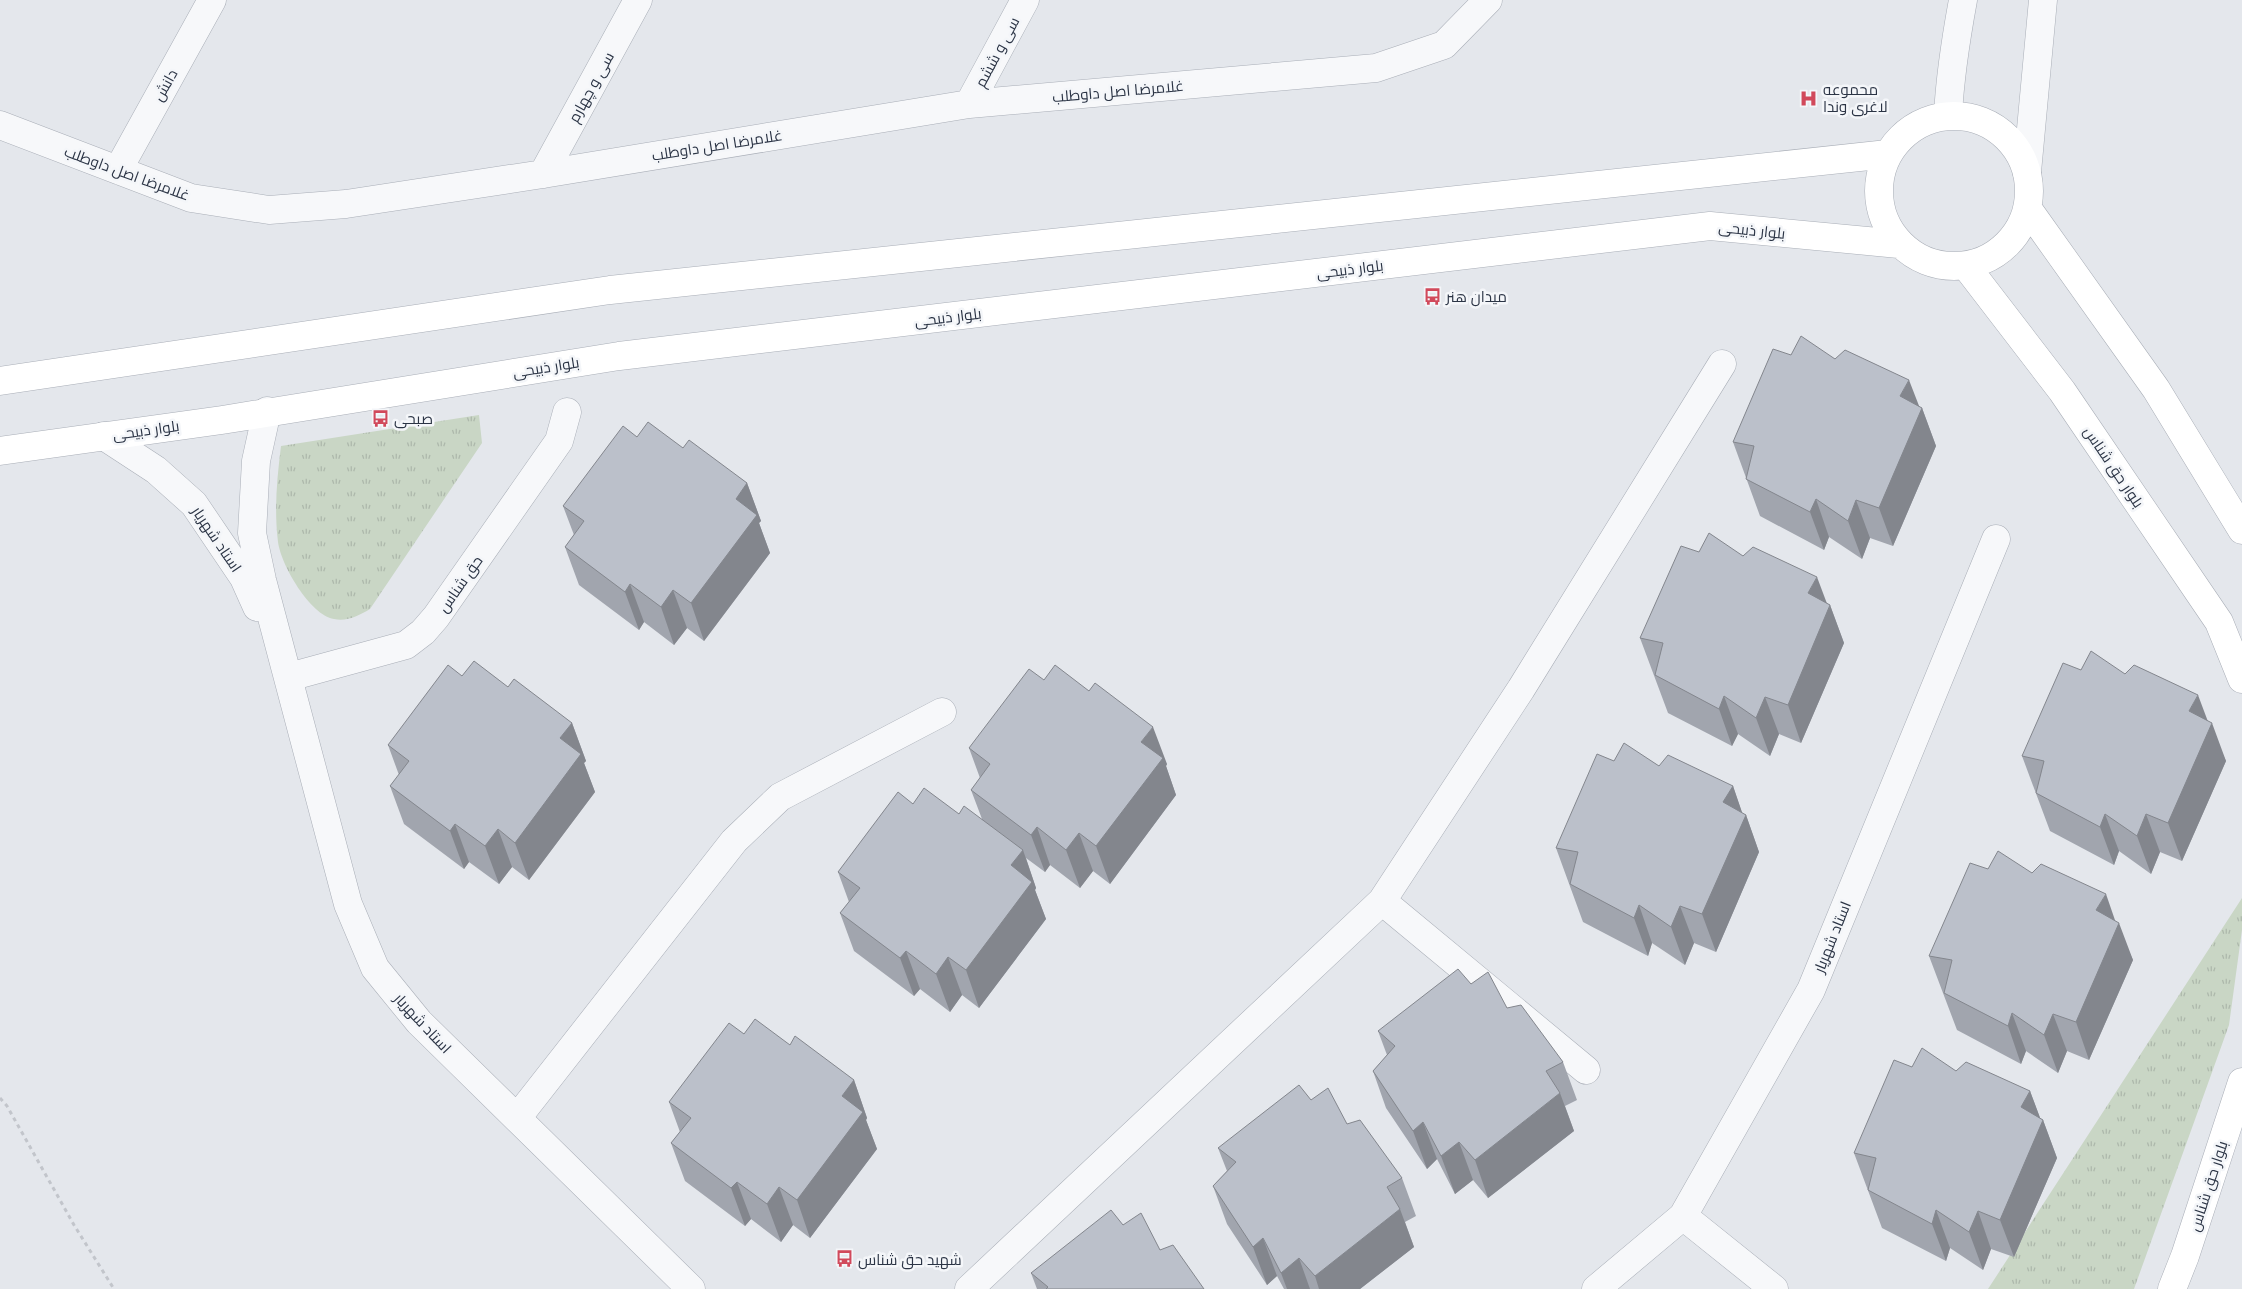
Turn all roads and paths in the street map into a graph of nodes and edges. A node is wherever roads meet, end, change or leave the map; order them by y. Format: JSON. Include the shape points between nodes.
{"nodes":[{"id":1,"x":212,"y":0,"type":"edge"},
{"id":2,"x":638,"y":0,"type":"edge"},
{"id":3,"x":1026,"y":0,"type":"edge"},
{"id":4,"x":1488,"y":0,"type":"edge"},
{"id":5,"x":1963,"y":0,"type":"edge"},
{"id":6,"x":2043,"y":0,"type":"edge"},
{"id":7,"x":969,"y":104,"type":"junction"},
{"id":8,"x":1948,"y":115,"type":"junction"},
{"id":9,"x":0,"y":125,"type":"edge"},
{"id":10,"x":1888,"y":154,"type":"junction"},
{"id":11,"x":118,"y":170,"type":"junction"},
{"id":12,"x":2027,"y":172,"type":"junction"},
{"id":13,"x":544,"y":174,"type":"junction"},
{"id":14,"x":2028,"y":209,"type":"junction"},
{"id":15,"x":1899,"y":244,"type":"junction"},
{"id":16,"x":1966,"y":266,"type":"junction"},
{"id":17,"x":1722,"y":364,"type":"dead end"},
{"id":18,"x":0,"y":382,"type":"edge"},
{"id":19,"x":267,"y":411,"type":"junction"},
{"id":20,"x":567,"y":412,"type":"dead end"},
{"id":21,"x":104,"y":436,"type":"junction"},
{"id":22,"x":0,"y":450,"type":"edge"},
{"id":23,"x":2242,"y":530,"type":"edge"},
{"id":24,"x":1996,"y":539,"type":"dead end"},
{"id":25,"x":289,"y":677,"type":"junction"},
{"id":26,"x":2242,"y":679,"type":"edge"},
{"id":27,"x":942,"y":712,"type":"dead end"},
{"id":28,"x":1382,"y":901,"type":"junction"},
{"id":29,"x":1586,"y":1070,"type":"dead end"},
{"id":30,"x":2242,"y":1082,"type":"edge"},
{"id":31,"x":0,"y":1098,"type":"edge"},
{"id":32,"x":517,"y":1118,"type":"junction"},
{"id":33,"x":1683,"y":1216,"type":"junction"},
{"id":34,"x":114,"y":1289,"type":"edge"},
{"id":35,"x":691,"y":1289,"type":"edge"},
{"id":36,"x":969,"y":1289,"type":"edge"},
{"id":37,"x":1596,"y":1289,"type":"edge"},
{"id":38,"x":1774,"y":1289,"type":"edge"},
{"id":39,"x":2172,"y":1289,"type":"edge"}],
"edges":[{"from":1,"to":11,"type":"street","name":"دانش"},
{"from":2,"to":13,"type":"street","name":"سی و چهارم"},
{"from":3,"to":7,"type":"street","name":"سی و ششم"},
{"from":4,"to":7,"type":"street","name":"غلامرضا اصل داوطلب","via":[[1444,45],[1376,68]]},
{"from":5,"to":8,"type":"street","via":[[1950,73]]},
{"from":6,"to":12,"type":"street"},
{"from":7,"to":13,"type":"street","name":"غلامرضا اصل داوطلب"},
{"from":8,"to":10,"type":"main road","via":[[1924,121],[1903,135]]},
{"from":8,"to":12,"type":"main road","via":[[1982,120],[1990,125],[2011,141]]},
{"from":9,"to":11,"type":"street","name":"غلامرضا اصل داوطلب"},
{"from":10,"to":15,"type":"main road","via":[[1878,185],[1882,216]]},
{"from":10,"to":18,"type":"main road","via":[[610,290]]},
{"from":11,"to":13,"type":"street","name":"غلامرضا اصل داوطلب","via":[[191,198],[268,210],[346,204]]},
{"from":12,"to":14,"type":"main road"},
{"from":14,"to":16,"type":"main road","via":[[2015,236],[1994,256]]},
{"from":14,"to":23,"type":"main road","via":[[2156,389]]},
{"from":15,"to":16,"type":"main road","via":[[1918,259],[1942,266]]},
{"from":15,"to":19,"type":"main road","name":"بلوار ذبیحی","via":[[1710,226],[619,356]]},
{"from":16,"to":26,"type":"main road","name":"بلوار حق شناس","via":[[2062,391],[2220,622]]},
{"from":17,"to":28,"type":"street","via":[[1521,689]]},
{"from":19,"to":21,"type":"main road","name":"بلوار ذبیحی"},
{"from":19,"to":25,"type":"street","name":"استاد شهریار","via":[[256,461],[252,533]]},
{"from":20,"to":25,"type":"street","name":"حق شناس","via":[[559,441],[424,632],[406,645]]},
{"from":21,"to":22,"type":"main road","name":"بلوار ذبیحی"},
{"from":21,"to":25,"type":"street","name":"استاد شهریار","via":[[156,470],[194,504],[244,578]]},
{"from":24,"to":33,"type":"street","name":"استاد شهریار","via":[[1811,990]]},
{"from":25,"to":32,"type":"street","name":"استاد شهریار","via":[[348,904],[375,968],[418,1022]]},
{"from":27,"to":32,"type":"street","via":[[780,797],[757,818],[734,841]]},
{"from":28,"to":29,"type":"street"},
{"from":28,"to":36,"type":"street"},
{"from":30,"to":39,"type":"main road","name":"بلوار حق شناس"},
{"from":31,"to":34,"type":"path"},
{"from":32,"to":35,"type":"street","name":"استاد شهریار"},
{"from":33,"to":37,"type":"street","name":"استاد شهریار"},
{"from":33,"to":38,"type":"street"}]}
